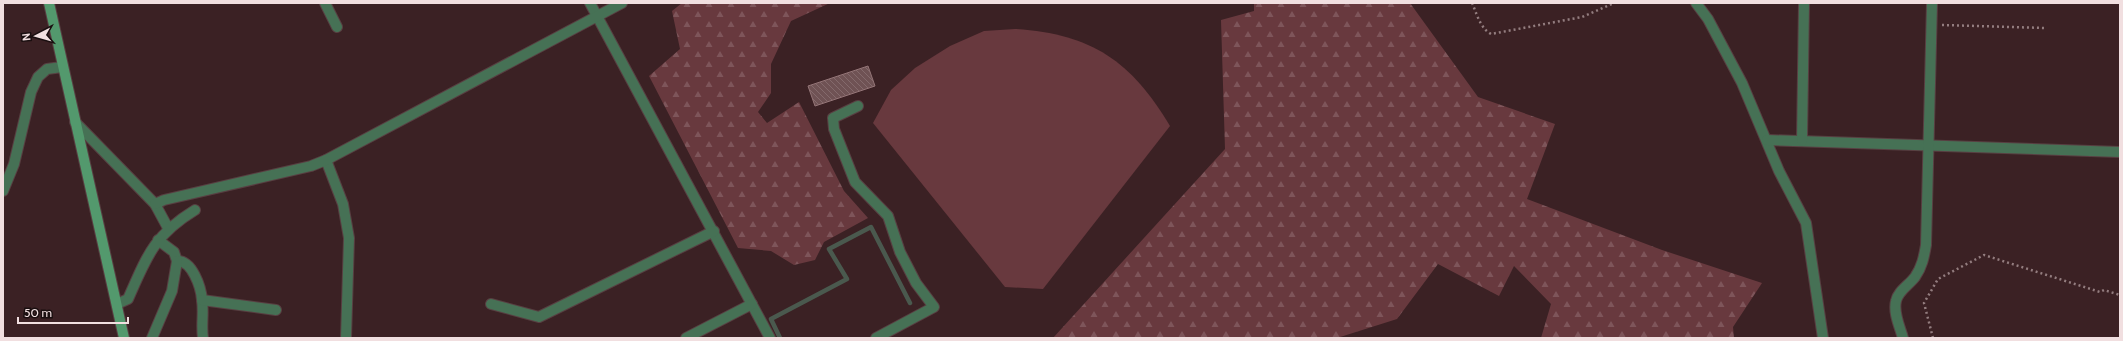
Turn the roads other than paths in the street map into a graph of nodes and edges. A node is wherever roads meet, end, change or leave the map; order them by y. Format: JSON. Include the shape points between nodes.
{"nodes":[{"id":1,"x":49,"y":3,"type":"edge"},
{"id":2,"x":325,"y":3,"type":"edge"},
{"id":3,"x":590,"y":3,"type":"edge"},
{"id":4,"x":622,"y":3,"type":"edge"},
{"id":5,"x":1696,"y":3,"type":"edge"},
{"id":6,"x":1804,"y":3,"type":"edge"},
{"id":7,"x":1932,"y":3,"type":"edge"},
{"id":8,"x":596,"y":15,"type":"junction"},
{"id":9,"x":337,"y":27,"type":"dead end"},
{"id":10,"x":62,"y":67,"type":"junction"},
{"id":11,"x":858,"y":106,"type":"dead end"},
{"id":12,"x":75,"y":122,"type":"junction"},
{"id":13,"x":1767,"y":140,"type":"junction"},
{"id":14,"x":1802,"y":141,"type":"junction"},
{"id":15,"x":1928,"y":145,"type":"junction"},
{"id":16,"x":2120,"y":152,"type":"edge"},
{"id":17,"x":326,"y":160,"type":"junction"},
{"id":18,"x":3,"y":191,"type":"edge"},
{"id":19,"x":155,"y":204,"type":"junction"},
{"id":20,"x":195,"y":210,"type":"dead end"},
{"id":21,"x":168,"y":228,"type":"junction"},
{"id":22,"x":714,"y":231,"type":"junction"},
{"id":23,"x":158,"y":240,"type":"junction"},
{"id":24,"x":177,"y":261,"type":"junction"},
{"id":25,"x":202,"y":300,"type":"junction"},
{"id":26,"x":117,"y":304,"type":"junction"},
{"id":27,"x":491,"y":304,"type":"dead end"},
{"id":28,"x":752,"y":304,"type":"junction"},
{"id":29,"x":276,"y":310,"type":"dead end"},
{"id":30,"x":124,"y":338,"type":"edge"},
{"id":31,"x":152,"y":338,"type":"edge"},
{"id":32,"x":203,"y":338,"type":"edge"},
{"id":33,"x":346,"y":338,"type":"edge"},
{"id":34,"x":686,"y":338,"type":"edge"},
{"id":35,"x":770,"y":338,"type":"edge"},
{"id":36,"x":876,"y":338,"type":"edge"},
{"id":37,"x":1823,"y":338,"type":"edge"},
{"id":38,"x":1903,"y":338,"type":"edge"}],
"edges":[{"from":1,"to":10,"type":"street"},
{"from":2,"to":9,"type":"street"},
{"from":3,"to":8,"type":"street"},
{"from":4,"to":8,"type":"street"},
{"from":5,"to":13,"type":"street","via":[[1708,19],[1742,83]]},
{"from":6,"to":14,"type":"street"},
{"from":7,"to":15,"type":"street"},
{"from":8,"to":17,"type":"street"},
{"from":8,"to":22,"type":"street"},
{"from":10,"to":12,"type":"street"},
{"from":10,"to":18,"type":"street","via":[[47,70],[38,77],[31,92],[14,164]]},
{"from":11,"to":36,"type":"street","via":[[834,118],[834,129],[855,182],[888,216],[900,252],[916,283],[934,307]]},
{"from":12,"to":19,"type":"street"},
{"from":12,"to":26,"type":"street"},
{"from":13,"to":14,"type":"street"},
{"from":13,"to":37,"type":"street","via":[[1779,171],[1806,223]]},
{"from":14,"to":15,"type":"street"},
{"from":15,"to":16,"type":"street"},
{"from":15,"to":38,"type":"street","via":[[1924,259],[1914,278],[1898,295],[1896,301],[1895,310]]},
{"from":17,"to":19,"type":"street","via":[[311,166]]},
{"from":17,"to":33,"type":"street","via":[[343,204],[349,238]]},
{"from":19,"to":21,"type":"street"},
{"from":20,"to":21,"type":"street"},
{"from":21,"to":23,"type":"street"},
{"from":22,"to":27,"type":"street","via":[[686,247],[539,317]]},
{"from":22,"to":28,"type":"street"},
{"from":23,"to":24,"type":"street","via":[[174,252]]},
{"from":23,"to":26,"type":"street","via":[[142,266],[128,299]]},
{"from":24,"to":25,"type":"street","via":[[188,265]]},
{"from":24,"to":31,"type":"street","via":[[172,291]]},
{"from":25,"to":29,"type":"street"},
{"from":25,"to":32,"type":"street"},
{"from":26,"to":30,"type":"street"},
{"from":28,"to":34,"type":"street"},
{"from":28,"to":35,"type":"street"}]}
